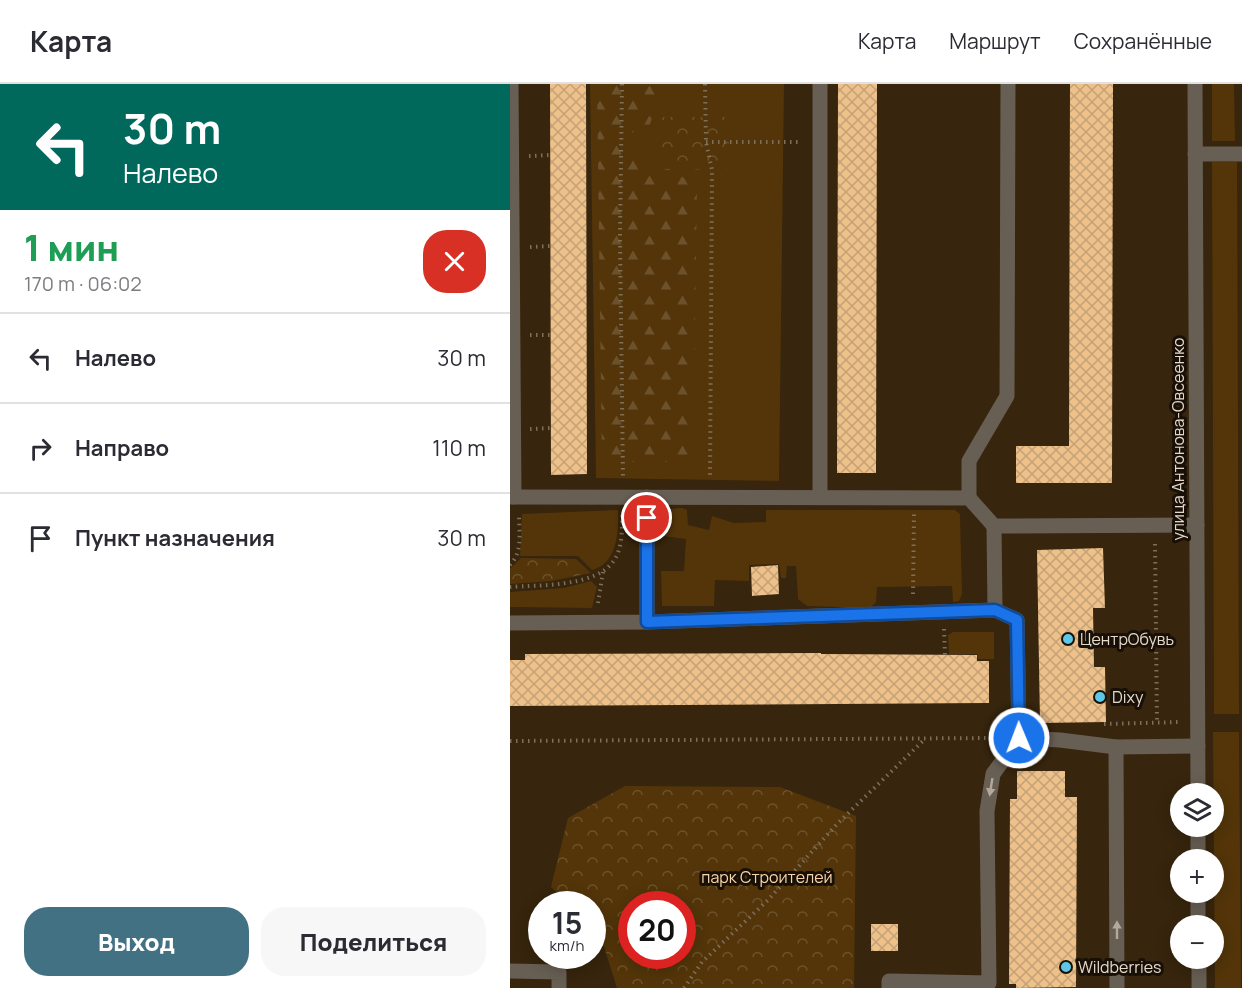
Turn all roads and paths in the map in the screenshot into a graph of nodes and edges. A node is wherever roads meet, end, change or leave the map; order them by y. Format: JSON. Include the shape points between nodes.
{"nodes":[{"id":1,"x":511,"y":84,"type":"edge"},
{"id":2,"x":622,"y":84,"type":"edge"},
{"id":3,"x":705,"y":84,"type":"edge"},
{"id":4,"x":820,"y":84,"type":"edge"},
{"id":5,"x":1008,"y":84,"type":"edge"},
{"id":6,"x":1195,"y":84,"type":"edge"},
{"id":7,"x":706,"y":142,"type":"junction"},
{"id":8,"x":820,"y":142,"type":"junction"},
{"id":9,"x":1195,"y":154,"type":"junction"},
{"id":10,"x":1242,"y":154,"type":"edge"},
{"id":11,"x":514,"y":497,"type":"edge"},
{"id":12,"x":623,"y":497,"type":"junction"},
{"id":13,"x":647,"y":497,"type":"junction"},
{"id":14,"x":710,"y":497,"type":"junction"},
{"id":15,"x":820,"y":497,"type":"junction"},
{"id":16,"x":914,"y":498,"type":"junction"},
{"id":17,"x":969,"y":498,"type":"junction"},
{"id":18,"x":1155,"y":525,"type":"junction"},
{"id":19,"x":1197,"y":525,"type":"junction"},
{"id":20,"x":994,"y":526,"type":"junction"},
{"id":21,"x":510,"y":565,"type":"edge"},
{"id":22,"x":603,"y":572,"type":"junction"},
{"id":23,"x":510,"y":587,"type":"edge"},
{"id":24,"x":995,"y":610,"type":"junction"},
{"id":25,"x":913,"y":613,"type":"junction"},
{"id":26,"x":647,"y":622,"type":"junction"},
{"id":27,"x":510,"y":623,"type":"edge"},
{"id":28,"x":597,"y":623,"type":"junction"},
{"id":29,"x":944,"y":629,"type":"dead end"},
{"id":30,"x":945,"y":655,"type":"dead end"},
{"id":31,"x":1157,"y":723,"type":"dead end"},
{"id":32,"x":926,"y":738,"type":"junction"},
{"id":33,"x":1019,"y":738,"type":"junction"},
{"id":34,"x":510,"y":741,"type":"edge"},
{"id":35,"x":1198,"y":746,"type":"junction"},
{"id":36,"x":1116,"y":747,"type":"junction"},
{"id":37,"x":1198,"y":783,"type":"edge"},
{"id":38,"x":1198,"y":969,"type":"edge"},
{"id":39,"x":510,"y":972,"type":"edge"},
{"id":40,"x":685,"y":986,"type":"edge"},
{"id":41,"x":558,"y":988,"type":"edge"},
{"id":42,"x":691,"y":988,"type":"edge"},
{"id":43,"x":889,"y":988,"type":"edge"},
{"id":44,"x":1117,"y":988,"type":"edge"},
{"id":45,"x":1199,"y":988,"type":"edge"}],
"edges":[{"from":1,"to":11,"type":"street"},
{"from":2,"to":12,"type":"path"},
{"from":3,"to":7,"type":"path"},
{"from":4,"to":8,"type":"street"},
{"from":5,"to":17,"type":"street","via":[[1007,396],[969,461]]},
{"from":6,"to":9,"type":"street","name":"улица Антонова-Овсеенко"},
{"from":7,"to":8,"type":"path"},
{"from":7,"to":14,"type":"path","via":[[711,170]]},
{"from":8,"to":15,"type":"street"},
{"from":9,"to":10,"type":"street"},
{"from":9,"to":19,"type":"street","name":"улица Антонова-Овсеенко"},
{"from":11,"to":12,"type":"street"},
{"from":11,"to":21,"type":"path","via":[[519,549]]},
{"from":12,"to":13,"type":"street"},
{"from":12,"to":22,"type":"path","via":[[618,551]]},
{"from":13,"to":14,"type":"street"},
{"from":13,"to":26,"type":"street"},
{"from":14,"to":15,"type":"street"},
{"from":15,"to":16,"type":"street"},
{"from":16,"to":17,"type":"street"},
{"from":16,"to":25,"type":"path"},
{"from":17,"to":20,"type":"street"},
{"from":18,"to":19,"type":"street"},
{"from":18,"to":20,"type":"street"},
{"from":18,"to":31,"type":"path"},
{"from":19,"to":35,"type":"street","name":"улица Антонова-Овсеенко"},
{"from":20,"to":24,"type":"street"},
{"from":22,"to":23,"type":"path","via":[[566,583]]},
{"from":22,"to":28,"type":"path"},
{"from":24,"to":25,"type":"street"},
{"from":24,"to":33,"type":"street","via":[[1017,620]]},
{"from":25,"to":26,"type":"street"},
{"from":26,"to":28,"type":"street"},
{"from":27,"to":28,"type":"street"},
{"from":29,"to":30,"type":"path"},
{"from":32,"to":33,"type":"path"},
{"from":32,"to":34,"type":"path"},
{"from":32,"to":40,"type":"path","via":[[702,962]]},
{"from":33,"to":36,"type":"street"},
{"from":33,"to":43,"type":"street","one_way":true,"via":[[993,774],[987,811],[989,983],[890,981]]},
{"from":35,"to":36,"type":"street"},
{"from":35,"to":37,"type":"street","name":"улица Антонова-Овсеенко"},
{"from":44,"to":36,"type":"street","one_way":true},
{"from":38,"to":45,"type":"street"},
{"from":39,"to":41,"type":"street","via":[[559,972]]},
{"from":40,"to":42,"type":"path"}]}
